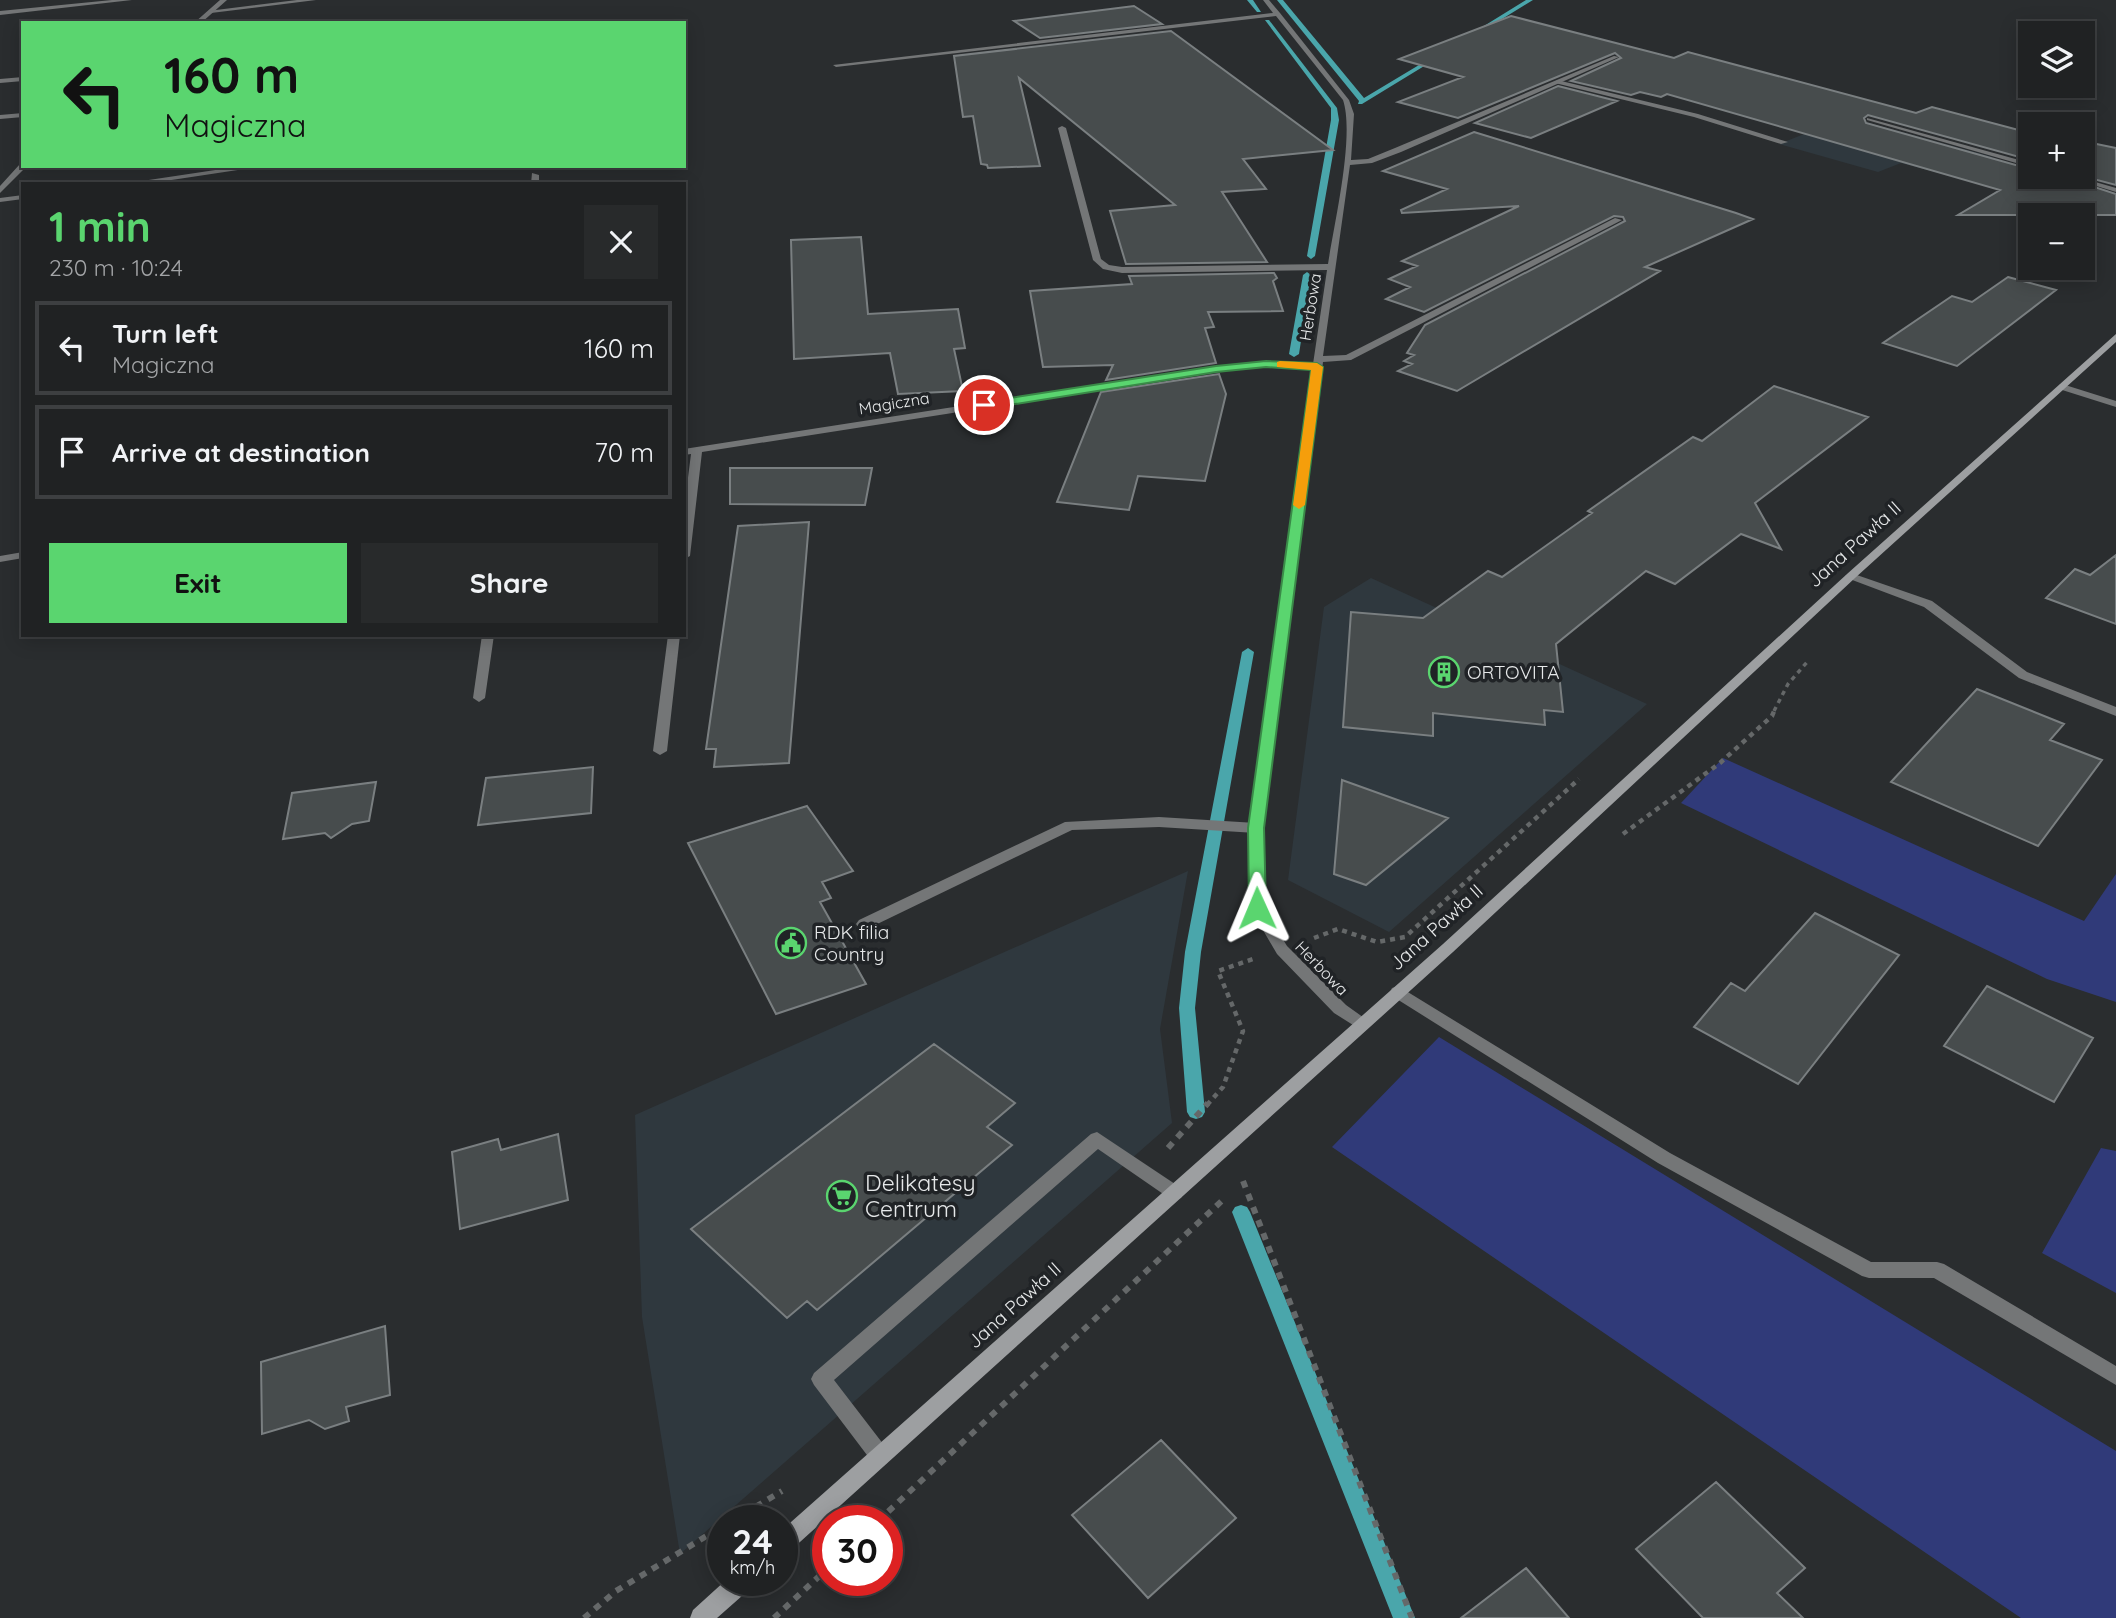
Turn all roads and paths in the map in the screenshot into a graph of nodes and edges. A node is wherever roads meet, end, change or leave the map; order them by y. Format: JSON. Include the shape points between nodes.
{"nodes":[{"id":1,"x":129,"y":0,"type":"edge"},
{"id":2,"x":224,"y":0,"type":"edge"},
{"id":3,"x":313,"y":0,"type":"edge"},
{"id":4,"x":1266,"y":0,"type":"edge"},
{"id":5,"x":211,"y":11,"type":"junction"},
{"id":6,"x":0,"y":13,"type":"edge"},
{"id":7,"x":1278,"y":14,"type":"junction"},
{"id":8,"x":199,"y":21,"type":"edge"},
{"id":9,"x":1616,"y":57,"type":"dead end"},
{"id":10,"x":836,"y":65,"type":"dead end"},
{"id":11,"x":21,"y":79,"type":"edge"},
{"id":12,"x":0,"y":81,"type":"edge"},
{"id":13,"x":1557,"y":82,"type":"junction"},
{"id":14,"x":21,"y":115,"type":"edge"},
{"id":15,"x":0,"y":117,"type":"edge"},
{"id":16,"x":1869,"y":119,"type":"dead end"},
{"id":17,"x":1062,"y":128,"type":"dead end"},
{"id":18,"x":1784,"y":142,"type":"dead end"},
{"id":19,"x":2018,"y":162,"type":"edge"},
{"id":20,"x":1348,"y":163,"type":"junction"},
{"id":21,"x":21,"y":168,"type":"edge"},
{"id":22,"x":246,"y":168,"type":"edge"},
{"id":23,"x":142,"y":182,"type":"edge"},
{"id":24,"x":2095,"y":184,"type":"edge"},
{"id":25,"x":2116,"y":190,"type":"edge"},
{"id":26,"x":0,"y":191,"type":"edge"},
{"id":27,"x":21,"y":197,"type":"edge"},
{"id":28,"x":0,"y":200,"type":"edge"},
{"id":29,"x":1618,"y":220,"type":"dead end"},
{"id":30,"x":1332,"y":267,"type":"junction"},
{"id":31,"x":2116,"y":338,"type":"edge"},
{"id":32,"x":1318,"y":363,"type":"junction"},
{"id":33,"x":2062,"y":387,"type":"junction"},
{"id":34,"x":2116,"y":404,"type":"edge"},
{"id":35,"x":697,"y":450,"type":"junction"},
{"id":36,"x":686,"y":452,"type":"edge"},
{"id":37,"x":686,"y":540,"type":"edge"},
{"id":38,"x":21,"y":555,"type":"edge"},
{"id":39,"x":0,"y":559,"type":"edge"},
{"id":40,"x":1851,"y":576,"type":"junction"},
{"id":41,"x":488,"y":637,"type":"edge"},
{"id":42,"x":674,"y":637,"type":"edge"},
{"id":43,"x":479,"y":698,"type":"dead end"},
{"id":44,"x":2116,"y":712,"type":"edge"},
{"id":45,"x":660,"y":751,"type":"dead end"},
{"id":46,"x":1256,"y":828,"type":"junction"},
{"id":47,"x":864,"y":924,"type":"dead end"},
{"id":48,"x":1250,"y":961,"type":"dead end"},
{"id":49,"x":1398,"y":992,"type":"junction"},
{"id":50,"x":1361,"y":1024,"type":"junction"},
{"id":51,"x":1145,"y":1172,"type":"junction"},
{"id":52,"x":1251,"y":1174,"type":"dead end"},
{"id":53,"x":1243,"y":1181,"type":"junction"},
{"id":54,"x":1175,"y":1193,"type":"junction"},
{"id":55,"x":2116,"y":1376,"type":"edge"},
{"id":56,"x":880,"y":1456,"type":"junction"},
{"id":57,"x":787,"y":1488,"type":"dead end"},
{"id":58,"x":759,"y":1505,"type":"edge"},
{"id":59,"x":895,"y":1505,"type":"edge"},
{"id":60,"x":798,"y":1530,"type":"edge"},
{"id":61,"x":707,"y":1536,"type":"edge"},
{"id":62,"x":812,"y":1583,"type":"edge"},
{"id":63,"x":725,"y":1596,"type":"edge"},
{"id":64,"x":584,"y":1618,"type":"edge"},
{"id":65,"x":701,"y":1618,"type":"edge"},
{"id":66,"x":774,"y":1618,"type":"edge"},
{"id":67,"x":1412,"y":1618,"type":"edge"}],
"edges":[{"from":1,"to":6,"type":"street"},
{"from":2,"to":5,"type":"street"},
{"from":3,"to":5,"type":"street"},
{"from":4,"to":7,"type":"street","name":"Herbowa"},
{"from":5,"to":8,"type":"street"},
{"from":7,"to":10,"type":"street"},
{"from":7,"to":20,"type":"street","name":"Herbowa","via":[[1346,100],[1351,114]]},
{"from":9,"to":13,"type":"street"},
{"from":11,"to":12,"type":"street"},
{"from":13,"to":18,"type":"street","via":[[1696,115]]},
{"from":13,"to":20,"type":"street","via":[[1398,150]]},
{"from":14,"to":15,"type":"street"},
{"from":16,"to":19,"type":"street"},
{"from":17,"to":30,"type":"street","via":[[1097,260],[1105,267]]},
{"from":20,"to":30,"type":"street","name":"Herbowa"},
{"from":21,"to":26,"type":"street"},
{"from":22,"to":23,"type":"street"},
{"from":24,"to":25,"type":"street"},
{"from":27,"to":28,"type":"street"},
{"from":29,"to":32,"type":"street","name":"Magiczna","via":[[1348,358]]},
{"from":30,"to":32,"type":"street","name":"Herbowa"},
{"from":31,"to":33,"type":"street","name":"Jana Pawła II"},
{"from":32,"to":35,"type":"street","name":"Magiczna","via":[[1216,369]]},
{"from":32,"to":46,"type":"street","name":"Herbowa"},
{"from":33,"to":34,"type":"street"},
{"from":33,"to":40,"type":"street","name":"Jana Pawła II"},
{"from":35,"to":36,"type":"street","name":"Magiczna"},
{"from":35,"to":37,"type":"street"},
{"from":38,"to":39,"type":"street"},
{"from":40,"to":44,"type":"street","via":[[1928,604],[2023,675]]},
{"from":40,"to":49,"type":"street","name":"Jana Pawła II"},
{"from":41,"to":43,"type":"street"},
{"from":42,"to":45,"type":"street"},
{"from":46,"to":47,"type":"street","via":[[1159,822],[1070,825]]},
{"from":46,"to":50,"type":"street","name":"Herbowa","via":[[1257,908],[1282,950]]},
{"from":48,"to":51,"type":"path","via":[[1218,971],[1243,1031],[1223,1087]]},
{"from":49,"to":50,"type":"street","name":"Jana Pawła II"},
{"from":49,"to":55,"type":"street","via":[[1664,1158],[1869,1270],[1937,1270]]},
{"from":50,"to":54,"type":"street","name":"Jana Pawła II"},
{"from":51,"to":54,"type":"street"},
{"from":51,"to":56,"type":"street","via":[[1097,1139],[821,1379]]},
{"from":52,"to":53,"type":"path"},
{"from":53,"to":59,"type":"path"},
{"from":53,"to":67,"type":"path"},
{"from":54,"to":56,"type":"street","name":"Jana Pawła II"},
{"from":56,"to":60,"type":"street","name":"Jana Pawła II"},
{"from":57,"to":58,"type":"path"},
{"from":61,"to":64,"type":"path","via":[[616,1591]]},
{"from":62,"to":66,"type":"path"},
{"from":63,"to":65,"type":"street"}]}
